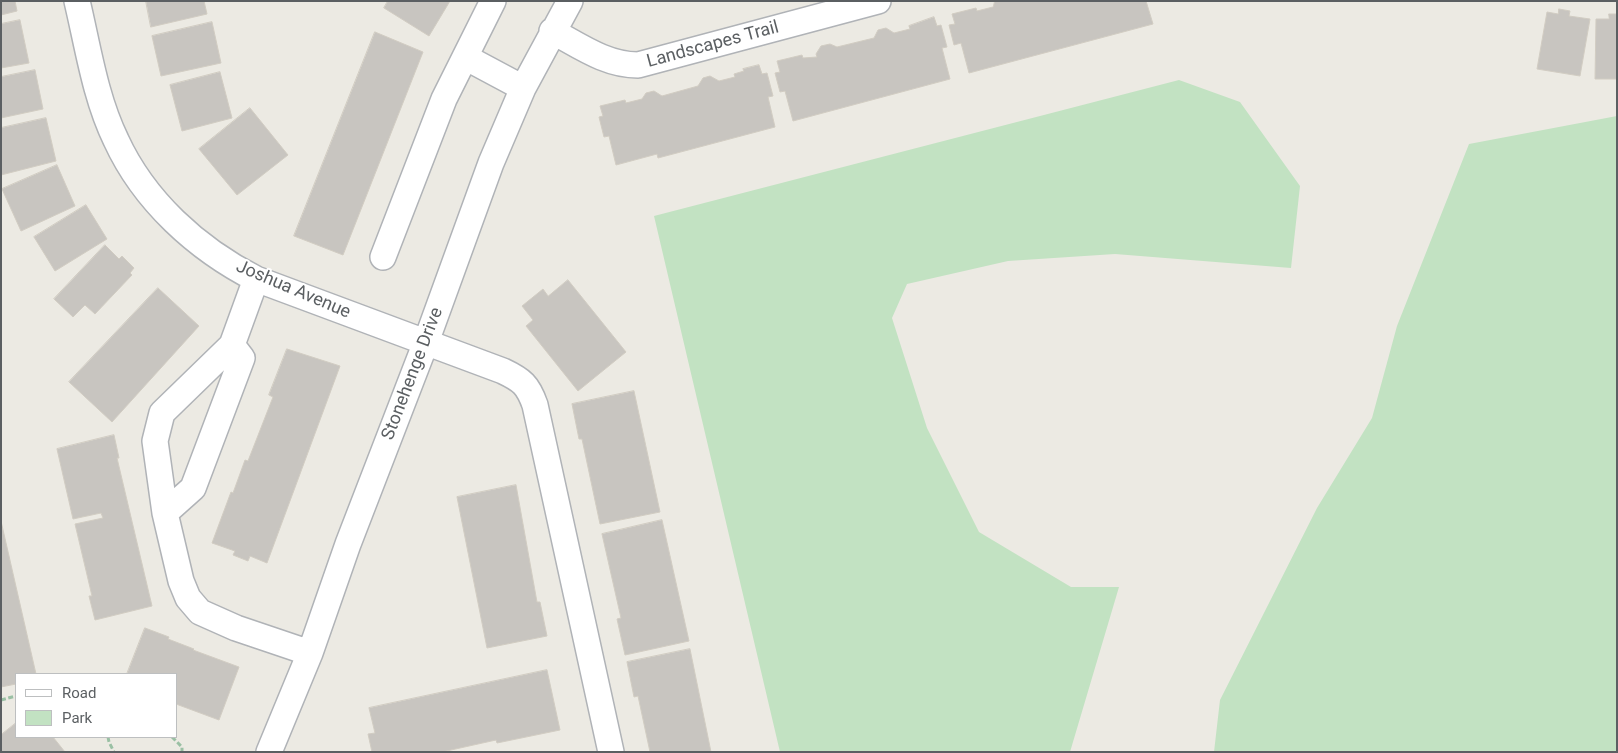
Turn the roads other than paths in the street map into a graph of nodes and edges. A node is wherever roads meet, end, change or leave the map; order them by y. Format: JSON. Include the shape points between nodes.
{"nodes":[{"id":1,"x":77,"y":1,"type":"edge"},
{"id":2,"x":493,"y":1,"type":"edge"},
{"id":3,"x":570,"y":1,"type":"edge"},
{"id":4,"x":878,"y":1,"type":"edge"},
{"id":5,"x":552,"y":31,"type":"junction"},
{"id":6,"x":465,"y":57,"type":"junction"},
{"id":7,"x":523,"y":88,"type":"junction"},
{"id":8,"x":383,"y":257,"type":"dead end"},
{"id":9,"x":256,"y":279,"type":"junction"},
{"id":10,"x":426,"y":342,"type":"junction"},
{"id":11,"x":232,"y":345,"type":"junction"},
{"id":12,"x":165,"y":513,"type":"junction"},
{"id":13,"x":310,"y":653,"type":"junction"},
{"id":14,"x":269,"y":752,"type":"edge"},
{"id":15,"x":611,"y":752,"type":"edge"}],
"edges":[{"from":1,"to":9,"type":"street","name":"Joshua Avenue","via":[[102,101],[129,164],[163,210],[183,229],[213,253]]},
{"from":2,"to":6,"type":"street"},
{"from":3,"to":5,"type":"street","name":"Stonehenge Drive"},
{"from":4,"to":5,"type":"street","name":"Landscapes Trail","via":[[638,65],[611,62]]},
{"from":5,"to":7,"type":"street","name":"Stonehenge Drive"},
{"from":6,"to":7,"type":"street"},
{"from":6,"to":8,"type":"street","via":[[444,99]]},
{"from":7,"to":10,"type":"street","name":"Stonehenge Drive","via":[[491,163]]},
{"from":9,"to":10,"type":"street","name":"Joshua Avenue"},
{"from":9,"to":11,"type":"street"},
{"from":10,"to":13,"type":"street","name":"Stonehenge Drive"},
{"from":10,"to":15,"type":"street","name":"Joshua Avenue","via":[[516,377],[531,394]]},
{"from":11,"to":12,"type":"street","via":[[242,358],[193,488]]},
{"from":11,"to":12,"type":"street","via":[[162,413],[155,441]]},
{"from":12,"to":13,"type":"street","via":[[181,581],[188,598],[200,612]]},
{"from":13,"to":14,"type":"street","name":"Stonehenge Drive"}]}
